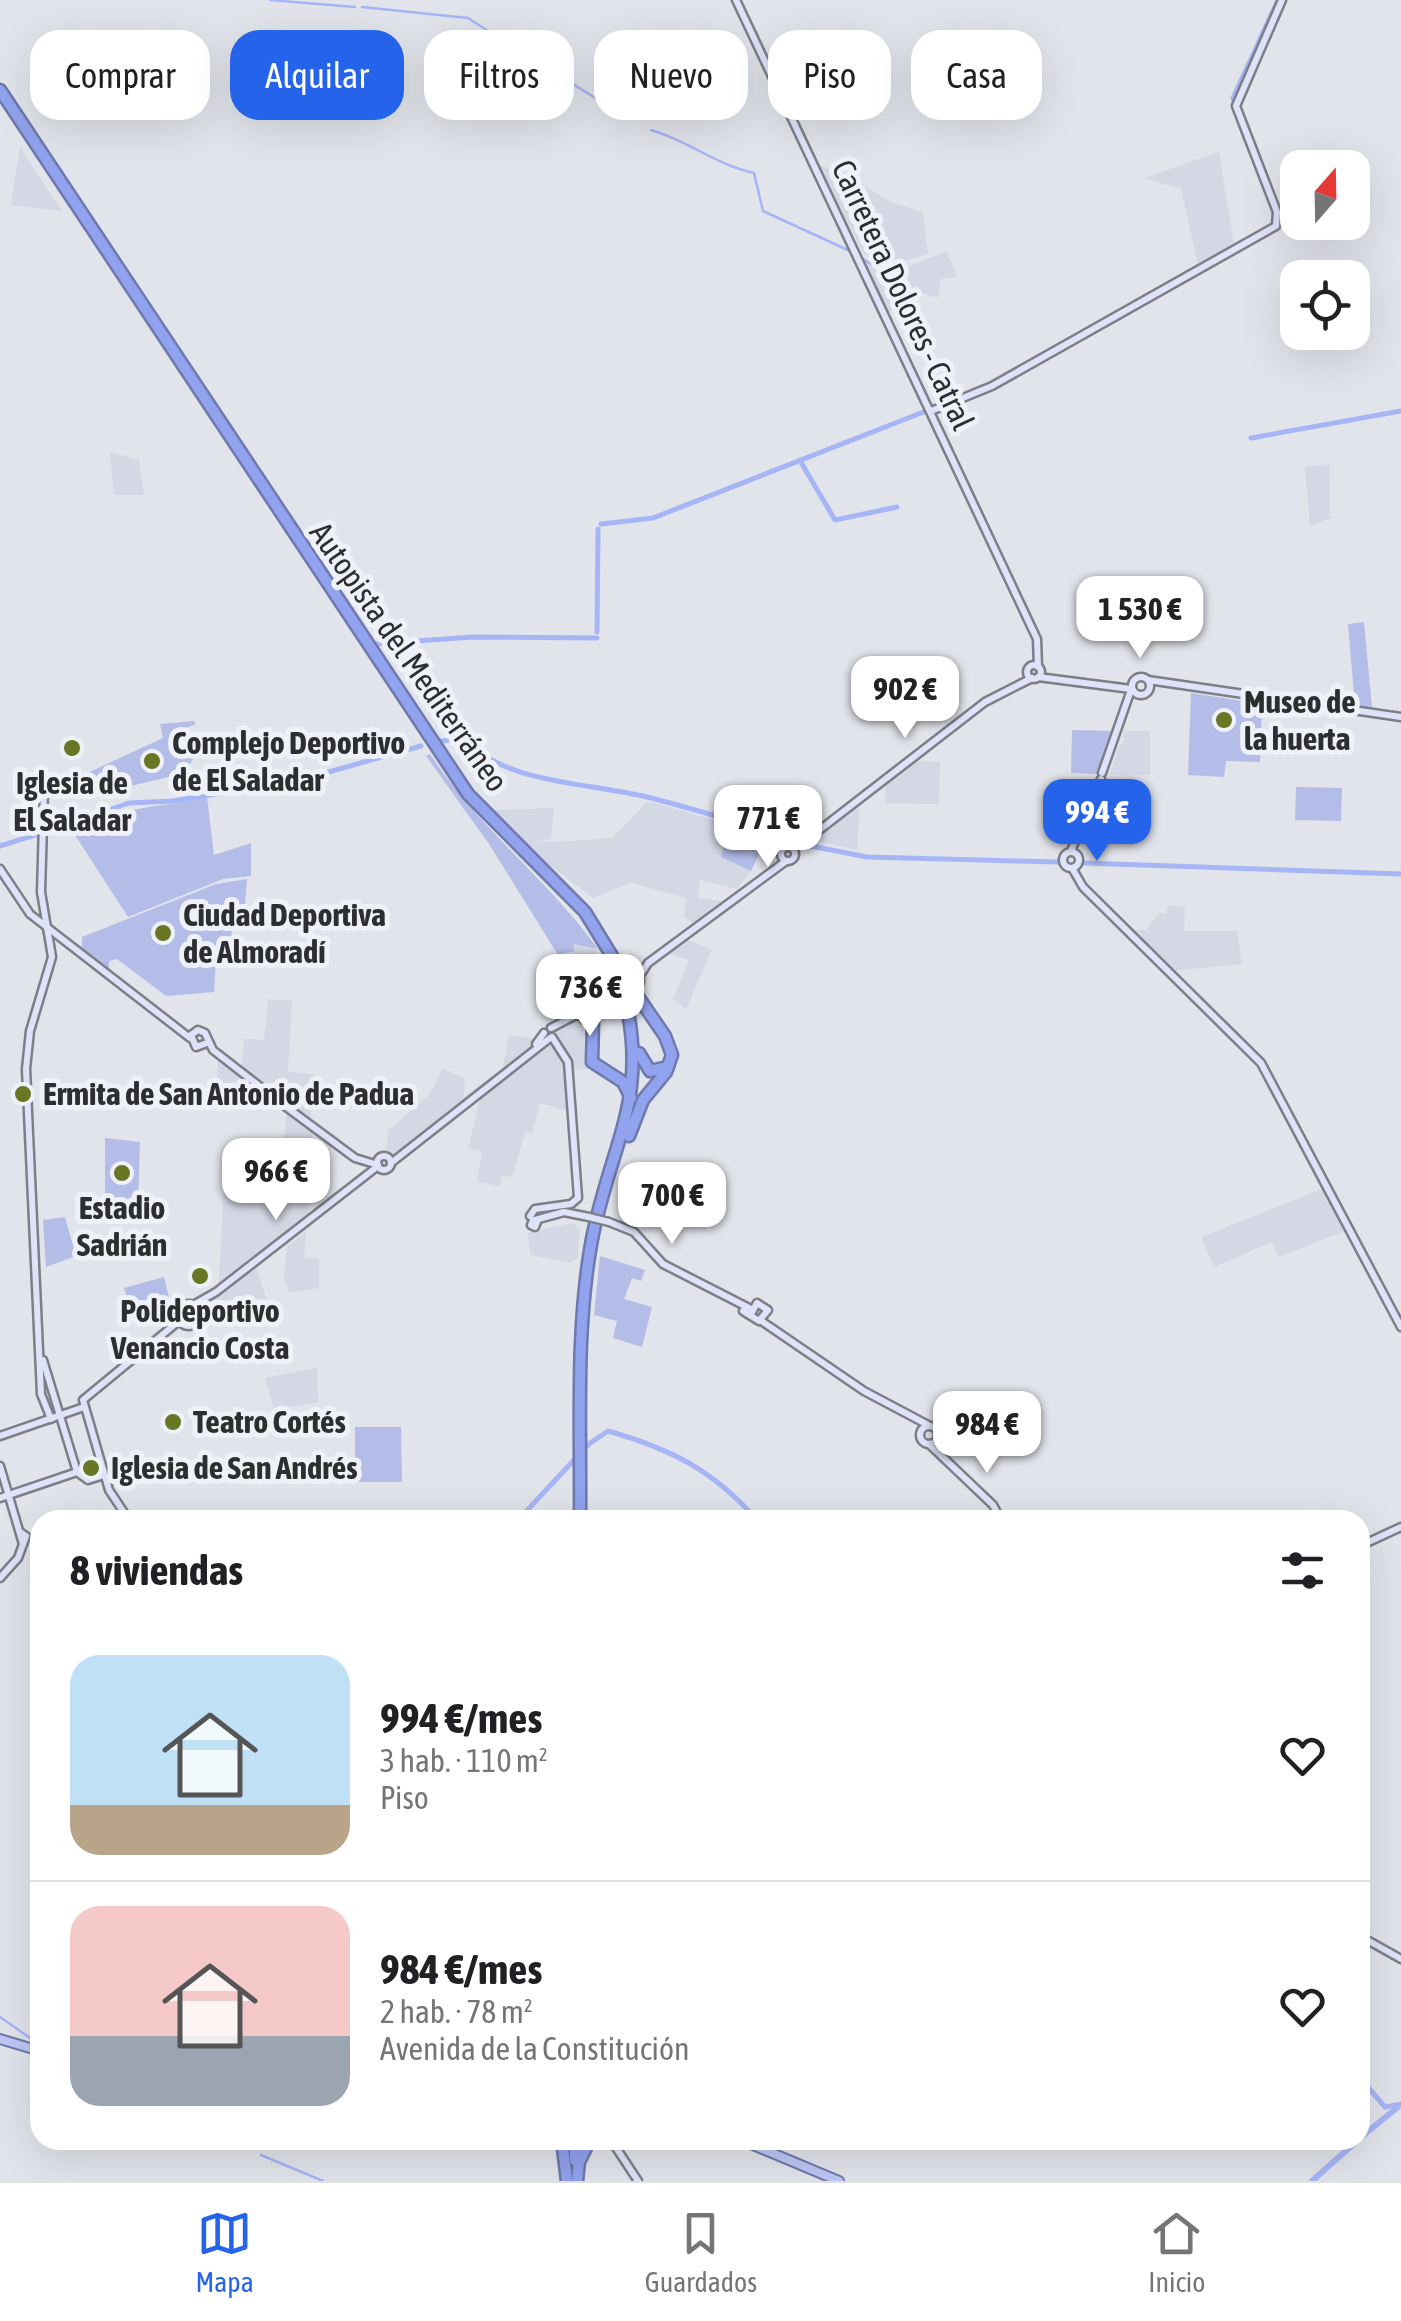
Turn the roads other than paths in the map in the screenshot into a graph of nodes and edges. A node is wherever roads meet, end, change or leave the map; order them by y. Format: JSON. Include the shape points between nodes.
{"nodes":[{"id":1,"x":736,"y":0,"type":"edge"},
{"id":2,"x":1282,"y":0,"type":"edge"},
{"id":3,"x":0,"y":90,"type":"edge"},
{"id":4,"x":0,"y":99,"type":"edge"},
{"id":5,"x":931,"y":412,"type":"junction"},
{"id":6,"x":1036,"y":671,"type":"junction"},
{"id":7,"x":1148,"y":680,"type":"junction"},
{"id":8,"x":1164,"y":681,"type":"junction"},
{"id":9,"x":1152,"y":688,"type":"junction"},
{"id":10,"x":1130,"y":689,"type":"junction"},
{"id":11,"x":1401,"y":717,"type":"edge"},
{"id":12,"x":44,"y":790,"type":"dead end"},
{"id":13,"x":792,"y":850,"type":"junction"},
{"id":14,"x":1074,"y":852,"type":"junction"},
{"id":15,"x":783,"y":859,"type":"junction"},
{"id":16,"x":1072,"y":868,"type":"junction"},
{"id":17,"x":0,"y":869,"type":"edge"},
{"id":18,"x":44,"y":912,"type":"junction"},
{"id":19,"x":37,"y":918,"type":"junction"},
{"id":20,"x":46,"y":926,"type":"junction"},
{"id":21,"x":630,"y":984,"type":"junction"},
{"id":22,"x":588,"y":1017,"type":"junction"},
{"id":23,"x":550,"y":1034,"type":"junction"},
{"id":24,"x":192,"y":1035,"type":"junction"},
{"id":25,"x":633,"y":1036,"type":"junction"},
{"id":26,"x":205,"y":1045,"type":"junction"},
{"id":27,"x":639,"y":1052,"type":"junction"},
{"id":28,"x":669,"y":1067,"type":"junction"},
{"id":29,"x":609,"y":1074,"type":"junction"},
{"id":30,"x":631,"y":1102,"type":"junction"},
{"id":31,"x":626,"y":1142,"type":"junction"},
{"id":32,"x":379,"y":1165,"type":"junction"},
{"id":33,"x":195,"y":1306,"type":"junction"},
{"id":34,"x":751,"y":1312,"type":"junction"},
{"id":35,"x":764,"y":1318,"type":"junction"},
{"id":36,"x":180,"y":1322,"type":"junction"},
{"id":37,"x":1401,"y":1327,"type":"edge"},
{"id":38,"x":40,"y":1350,"type":"junction"},
{"id":39,"x":84,"y":1407,"type":"junction"},
{"id":40,"x":910,"y":1414,"type":"junction"},
{"id":41,"x":60,"y":1415,"type":"junction"},
{"id":42,"x":51,"y":1418,"type":"junction"},
{"id":43,"x":930,"y":1426,"type":"junction"},
{"id":44,"x":920,"y":1431,"type":"junction"},
{"id":45,"x":0,"y":1436,"type":"edge"},
{"id":46,"x":937,"y":1439,"type":"junction"},
{"id":47,"x":928,"y":1444,"type":"junction"},
{"id":48,"x":583,"y":1451,"type":"junction"},
{"id":49,"x":943,"y":1462,"type":"junction"},
{"id":50,"x":0,"y":1466,"type":"edge"},
{"id":51,"x":77,"y":1472,"type":"junction"},
{"id":52,"x":104,"y":1475,"type":"junction"},
{"id":53,"x":4,"y":1497,"type":"edge"},
{"id":54,"x":122,"y":1510,"type":"edge"},
{"id":55,"x":582,"y":1510,"type":"edge"},
{"id":56,"x":996,"y":1510,"type":"edge"},
{"id":57,"x":1401,"y":1527,"type":"edge"},
{"id":58,"x":1370,"y":1541,"type":"edge"},
{"id":59,"x":0,"y":1578,"type":"edge"},
{"id":60,"x":1370,"y":1942,"type":"edge"},
{"id":61,"x":1401,"y":1959,"type":"edge"},
{"id":62,"x":0,"y":2039,"type":"edge"},
{"id":63,"x":30,"y":2048,"type":"edge"},
{"id":64,"x":564,"y":2150,"type":"edge"},
{"id":65,"x":573,"y":2150,"type":"edge"},
{"id":66,"x":585,"y":2150,"type":"edge"},
{"id":67,"x":619,"y":2150,"type":"edge"},
{"id":68,"x":765,"y":2150,"type":"edge"},
{"id":69,"x":572,"y":2181,"type":"edge"},
{"id":70,"x":638,"y":2181,"type":"edge"},
{"id":71,"x":839,"y":2181,"type":"edge"}],
"edges":[{"from":1,"to":5,"type":"main road","name":"Carretera Dolores - Catral"},
{"from":2,"to":5,"type":"main road","via":[[1236,106],[1277,212],[1276,226],[992,386]]},
{"from":3,"to":21,"type":"highway","name":"Autopista del Mediterráneo","via":[[468,794],[586,912]]},
{"from":4,"to":21,"type":"highway","name":"Autopista del Mediterráneo","via":[[463,796],[581,916]]},
{"from":5,"to":6,"type":"main road","name":"Carretera Dolores - Catral","via":[[1040,644]]},
{"from":6,"to":10,"type":"main road"},
{"from":6,"to":13,"type":"main road","via":[[985,702]]},
{"from":7,"to":8,"type":"main road"},
{"from":7,"to":9,"type":"main road"},
{"from":7,"to":10,"type":"main road"},
{"from":8,"to":9,"type":"main road"},
{"from":8,"to":11,"type":"main road"},
{"from":9,"to":10,"type":"main road"},
{"from":10,"to":14,"type":"main road"},
{"from":12,"to":18,"type":"main road"},
{"from":13,"to":15,"type":"main road"},
{"from":13,"to":15,"type":"main road","via":[[783,848]]},
{"from":14,"to":16,"type":"main road","via":[[1079,862]]},
{"from":14,"to":16,"type":"main road","via":[[1063,861]]},
{"from":15,"to":21,"type":"main road"},
{"from":16,"to":37,"type":"main road","via":[[1083,887],[1262,1064]]},
{"from":17,"to":19,"type":"main road"},
{"from":18,"to":19,"type":"main road"},
{"from":18,"to":20,"type":"main road"},
{"from":19,"to":20,"type":"main road"},
{"from":20,"to":24,"type":"main road"},
{"from":20,"to":38,"type":"main road","via":[[52,957],[26,1050]]},
{"from":21,"to":22,"type":"main road"},
{"from":21,"to":25,"type":"highway","name":"Autopista del Mediterráneo"},
{"from":21,"to":27,"type":"highway","name":"Autopista del Mediterráneo"},
{"from":21,"to":28,"type":"highway","via":[[670,1044]]},
{"from":22,"to":23,"type":"main road"},
{"from":22,"to":29,"type":"highway","via":[[592,1062]]},
{"from":23,"to":32,"type":"main road"},
{"from":23,"to":34,"type":"main road","bridge":true,"via":[[568,1062],[578,1198],[532,1210],[535,1220],[564,1212],[630,1229],[663,1264]]},
{"from":24,"to":26,"type":"main road","via":[[193,1045]]},
{"from":24,"to":26,"type":"main road","via":[[205,1032]]},
{"from":25,"to":29,"type":"highway","via":[[628,1067]]},
{"from":25,"to":30,"type":"highway","name":"Autopista del Mediterráneo"},
{"from":26,"to":32,"type":"main road","via":[[347,1152]]},
{"from":27,"to":28,"type":"highway","via":[[650,1071]]},
{"from":27,"to":31,"type":"highway","name":"Autopista del Mediterráneo"},
{"from":28,"to":31,"type":"highway","via":[[642,1100]]},
{"from":29,"to":30,"type":"highway","via":[[626,1084]]},
{"from":30,"to":48,"type":"highway","name":"Autopista del Mediterráneo","via":[[592,1238],[584,1302]]},
{"from":31,"to":48,"type":"highway","name":"Autopista del Mediterráneo","via":[[592,1271]]},
{"from":32,"to":33,"type":"main road"},
{"from":33,"to":36,"type":"main road","via":[[180,1308]]},
{"from":33,"to":36,"type":"main road","via":[[197,1323]]},
{"from":34,"to":35,"type":"main road"},
{"from":34,"to":35,"type":"main road","via":[[763,1304]]},
{"from":35,"to":40,"type":"main road","via":[[864,1392]]},
{"from":36,"to":39,"type":"main road","via":[[84,1397]]},
{"from":38,"to":41,"type":"main road"},
{"from":38,"to":42,"type":"main road","via":[[42,1397]]},
{"from":39,"to":41,"type":"main road"},
{"from":39,"to":52,"type":"main road"},
{"from":40,"to":43,"type":"main road"},
{"from":40,"to":44,"type":"main road"},
{"from":41,"to":42,"type":"main road"},
{"from":41,"to":51,"type":"main road"},
{"from":42,"to":45,"type":"main road"},
{"from":43,"to":44,"type":"main road"},
{"from":43,"to":46,"type":"main road"},
{"from":44,"to":47,"type":"main road"},
{"from":46,"to":47,"type":"main road"},
{"from":46,"to":49,"type":"main road"},
{"from":47,"to":49,"type":"main road"},
{"from":48,"to":55,"type":"highway","name":"Autopista del Mediterráneo"},
{"from":49,"to":56,"type":"main road"},
{"from":50,"to":53,"type":"main road"},
{"from":51,"to":52,"type":"main road","via":[[88,1480]]},
{"from":51,"to":53,"type":"main road"},
{"from":52,"to":54,"type":"main road"},
{"from":53,"to":59,"type":"main road","via":[[23,1537],[18,1558]]},
{"from":57,"to":58,"type":"main road"},
{"from":60,"to":61,"type":"main road"},
{"from":62,"to":63,"type":"main road"},
{"from":64,"to":69,"type":"highway"},
{"from":65,"to":69,"type":"highway"},
{"from":66,"to":69,"type":"highway"},
{"from":67,"to":70,"type":"main road"},
{"from":68,"to":71,"type":"main road"}]}
